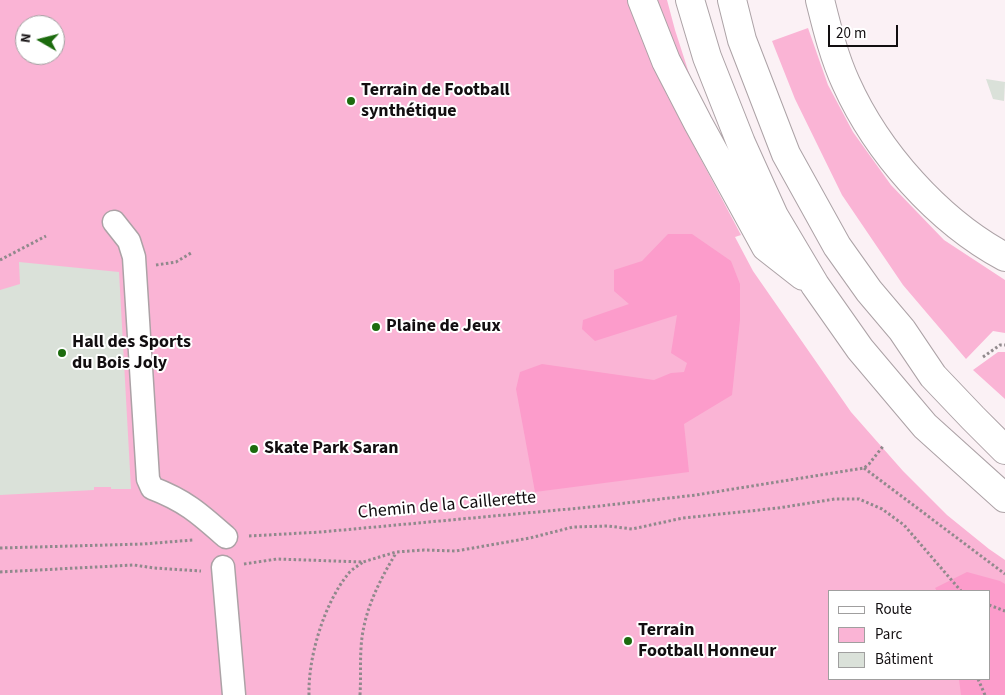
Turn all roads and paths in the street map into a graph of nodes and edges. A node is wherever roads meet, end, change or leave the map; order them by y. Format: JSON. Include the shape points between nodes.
{"nodes":[{"id":1,"x":642,"y":0,"type":"edge"},
{"id":2,"x":690,"y":0,"type":"edge"},
{"id":3,"x":732,"y":0,"type":"edge"},
{"id":4,"x":820,"y":0,"type":"edge"},
{"id":5,"x":114,"y":222,"type":"dead end"},
{"id":6,"x":46,"y":236,"type":"dead end"},
{"id":7,"x":191,"y":253,"type":"dead end"},
{"id":8,"x":1005,"y":257,"type":"edge"},
{"id":9,"x":134,"y":258,"type":"junction"},
{"id":10,"x":0,"y":260,"type":"edge"},
{"id":11,"x":815,"y":285,"type":"junction"},
{"id":12,"x":902,"y":330,"type":"junction"},
{"id":13,"x":1005,"y":345,"type":"edge"},
{"id":14,"x":983,"y":357,"type":"dead end"},
{"id":15,"x":1005,"y":424,"type":"edge"},
{"id":16,"x":884,"y":445,"type":"dead end"},
{"id":17,"x":1005,"y":450,"type":"edge"},
{"id":18,"x":864,"y":468,"type":"junction"},
{"id":19,"x":1005,"y":498,"type":"edge"},
{"id":20,"x":226,"y":537,"type":"junction"},
{"id":21,"x":0,"y":548,"type":"edge"},
{"id":22,"x":396,"y":552,"type":"junction"},
{"id":23,"x":363,"y":562,"type":"junction"},
{"id":24,"x":223,"y":567,"type":"junction"},
{"id":25,"x":0,"y":572,"type":"edge"},
{"id":26,"x":1005,"y":574,"type":"edge"},
{"id":27,"x":960,"y":590,"type":"edge"},
{"id":28,"x":990,"y":605,"type":"edge"},
{"id":29,"x":1005,"y":611,"type":"edge"},
{"id":30,"x":978,"y":680,"type":"edge"},
{"id":31,"x":234,"y":695,"type":"edge"},
{"id":32,"x":309,"y":695,"type":"edge"},
{"id":33,"x":360,"y":695,"type":"edge"},
{"id":34,"x":985,"y":695,"type":"edge"}],
"edges":[{"from":1,"to":11,"type":"main road","via":[[666,61],[766,247]]},
{"from":2,"to":11,"type":"main road","via":[[707,57],[741,144],[774,216]]},
{"from":3,"to":12,"type":"main road","via":[[742,40],[786,154],[837,246]]},
{"from":4,"to":8,"type":"main road","via":[[846,83],[870,128],[898,168],[928,201]]},
{"from":5,"to":9,"type":"lane","via":[[129,242]]},
{"from":6,"to":10,"type":"path"},
{"from":7,"to":9,"type":"path","via":[[176,262],[159,266]]},
{"from":9,"to":20,"type":"lane","via":[[148,479],[152,488],[192,507]]},
{"from":11,"to":19,"type":"main road","via":[[860,349],[926,426]]},
{"from":12,"to":15,"type":"main road","via":[[942,362]]},
{"from":12,"to":17,"type":"main road","via":[[933,376]]},
{"from":13,"to":14,"type":"path"},
{"from":16,"to":18,"type":"path"},
{"from":18,"to":20,"type":"path","name":"Chemin de la Caillerette","via":[[696,495],[600,506],[321,532]]},
{"from":18,"to":26,"type":"path"},
{"from":20,"to":21,"type":"path","name":"Chemin de la Caillerette","via":[[144,544]]},
{"from":22,"to":23,"type":"path"},
{"from":22,"to":27,"type":"path","via":[[456,551],[574,527],[632,529],[684,518],[835,499],[859,499],[904,525]]},
{"from":22,"to":33,"type":"path","via":[[368,606],[361,647]]},
{"from":23,"to":24,"type":"path","via":[[277,560]]},
{"from":23,"to":32,"type":"path","via":[[348,574],[320,626],[313,653]]},
{"from":24,"to":25,"type":"path","via":[[196,572],[134,565]]},
{"from":24,"to":31,"type":"lane"},
{"from":28,"to":29,"type":"path"},
{"from":30,"to":34,"type":"path"}]}
